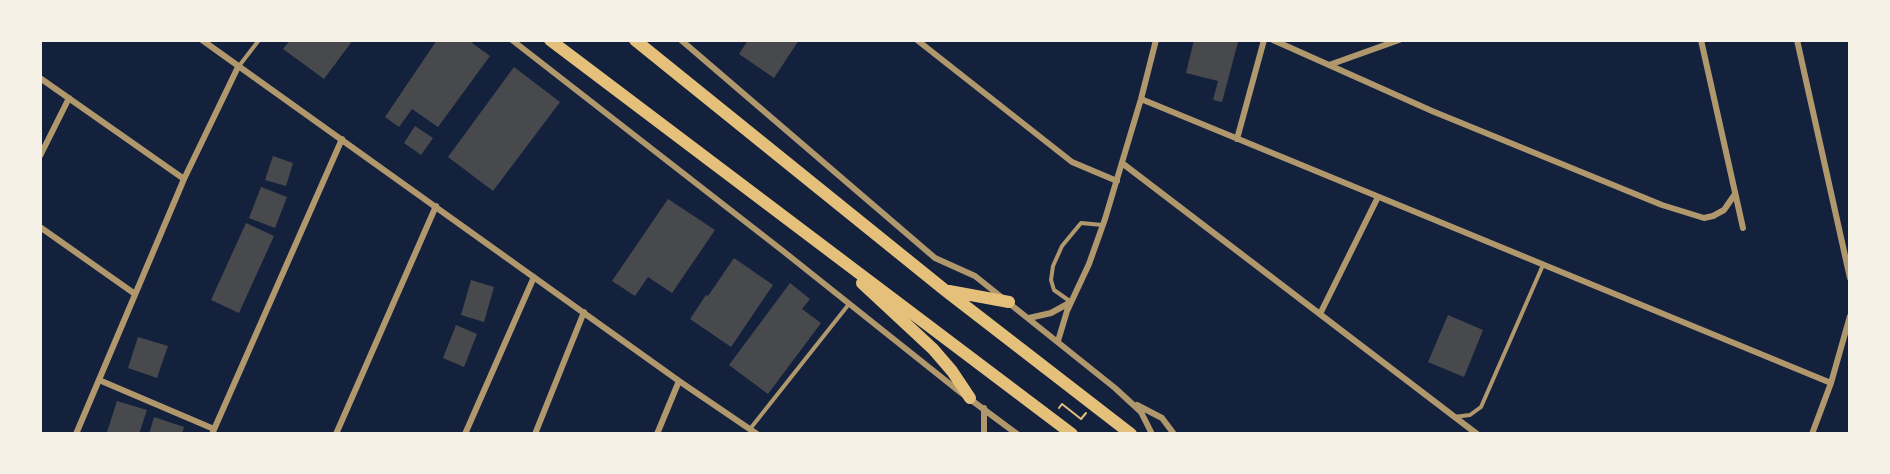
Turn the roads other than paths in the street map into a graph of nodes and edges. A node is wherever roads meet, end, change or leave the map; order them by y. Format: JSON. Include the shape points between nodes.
{"nodes":[{"id":1,"x":202,"y":40,"type":"edge"},
{"id":2,"x":259,"y":40,"type":"edge"},
{"id":3,"x":512,"y":40,"type":"edge"},
{"id":4,"x":550,"y":40,"type":"edge"},
{"id":5,"x":681,"y":40,"type":"edge"},
{"id":6,"x":917,"y":40,"type":"edge"},
{"id":7,"x":1156,"y":40,"type":"edge"},
{"id":8,"x":1264,"y":40,"type":"edge"},
{"id":9,"x":1273,"y":40,"type":"edge"},
{"id":10,"x":1399,"y":40,"type":"edge"},
{"id":11,"x":1701,"y":40,"type":"edge"},
{"id":12,"x":1797,"y":40,"type":"edge"},
{"id":13,"x":637,"y":42,"type":"edge"},
{"id":14,"x":1329,"y":65,"type":"junction"},
{"id":15,"x":238,"y":67,"type":"junction"},
{"id":16,"x":40,"y":78,"type":"edge"},
{"id":17,"x":69,"y":99,"type":"junction"},
{"id":18,"x":1141,"y":99,"type":"junction"},
{"id":19,"x":342,"y":139,"type":"junction"},
{"id":20,"x":1237,"y":139,"type":"junction"},
{"id":21,"x":40,"y":156,"type":"edge"},
{"id":22,"x":1122,"y":163,"type":"junction"},
{"id":23,"x":184,"y":179,"type":"junction"},
{"id":24,"x":1117,"y":181,"type":"junction"},
{"id":25,"x":1736,"y":194,"type":"junction"},
{"id":26,"x":1378,"y":197,"type":"junction"},
{"id":27,"x":436,"y":206,"type":"junction"},
{"id":28,"x":1103,"y":225,"type":"junction"},
{"id":29,"x":40,"y":226,"type":"edge"},
{"id":30,"x":1743,"y":228,"type":"dead end"},
{"id":31,"x":817,"y":241,"type":"junction"},
{"id":32,"x":1543,"y":265,"type":"junction"},
{"id":33,"x":534,"y":277,"type":"junction"},
{"id":34,"x":1850,"y":278,"type":"edge"},
{"id":35,"x":946,"y":291,"type":"junction"},
{"id":36,"x":135,"y":294,"type":"junction"},
{"id":37,"x":1009,"y":302,"type":"junction"},
{"id":38,"x":1071,"y":302,"type":"junction"},
{"id":39,"x":849,"y":304,"type":"junction"},
{"id":40,"x":585,"y":312,"type":"junction"},
{"id":41,"x":1320,"y":314,"type":"junction"},
{"id":42,"x":1850,"y":316,"type":"edge"},
{"id":43,"x":1029,"y":318,"type":"junction"},
{"id":44,"x":1058,"y":340,"type":"junction"},
{"id":45,"x":99,"y":380,"type":"junction"},
{"id":46,"x":679,"y":381,"type":"junction"},
{"id":47,"x":1831,"y":383,"type":"junction"},
{"id":48,"x":970,"y":398,"type":"junction"},
{"id":49,"x":1134,"y":404,"type":"junction"},
{"id":50,"x":984,"y":408,"type":"junction"},
{"id":51,"x":1455,"y":417,"type":"junction"},
{"id":52,"x":750,"y":429,"type":"junction"},
{"id":53,"x":213,"y":431,"type":"edge"},
{"id":54,"x":76,"y":434,"type":"edge"},
{"id":55,"x":336,"y":434,"type":"edge"},
{"id":56,"x":465,"y":434,"type":"edge"},
{"id":57,"x":535,"y":434,"type":"edge"},
{"id":58,"x":657,"y":434,"type":"edge"},
{"id":59,"x":757,"y":434,"type":"edge"},
{"id":60,"x":984,"y":434,"type":"edge"},
{"id":61,"x":1017,"y":434,"type":"edge"},
{"id":62,"x":1072,"y":434,"type":"edge"},
{"id":63,"x":1131,"y":434,"type":"edge"},
{"id":64,"x":1152,"y":434,"type":"edge"},
{"id":65,"x":1174,"y":434,"type":"edge"},
{"id":66,"x":1477,"y":434,"type":"edge"},
{"id":67,"x":1812,"y":434,"type":"edge"}],
"edges":[{"from":1,"to":15,"type":"street"},
{"from":2,"to":15,"type":"lane"},
{"from":3,"to":39,"type":"street"},
{"from":4,"to":31,"type":"highway"},
{"from":5,"to":37,"type":"street","via":[[935,258],[974,275]]},
{"from":6,"to":24,"type":"street","via":[[1072,162]]},
{"from":7,"to":18,"type":"street"},
{"from":8,"to":20,"type":"street"},
{"from":9,"to":14,"type":"street"},
{"from":10,"to":14,"type":"street"},
{"from":11,"to":25,"type":"street"},
{"from":12,"to":34,"type":"street"},
{"from":13,"to":35,"type":"highway"},
{"from":14,"to":25,"type":"street","via":[[1662,205],[1704,218],[1724,210]]},
{"from":15,"to":19,"type":"street"},
{"from":15,"to":23,"type":"street"},
{"from":16,"to":17,"type":"street"},
{"from":17,"to":21,"type":"street"},
{"from":17,"to":23,"type":"street"},
{"from":18,"to":20,"type":"street"},
{"from":18,"to":22,"type":"street"},
{"from":19,"to":27,"type":"street"},
{"from":19,"to":53,"type":"street"},
{"from":20,"to":26,"type":"street"},
{"from":22,"to":24,"type":"street"},
{"from":22,"to":41,"type":"street"},
{"from":23,"to":36,"type":"street"},
{"from":24,"to":28,"type":"street"},
{"from":25,"to":30,"type":"street"},
{"from":26,"to":32,"type":"street"},
{"from":26,"to":41,"type":"street"},
{"from":27,"to":33,"type":"street"},
{"from":27,"to":55,"type":"street"},
{"from":28,"to":38,"type":"street"},
{"from":28,"to":38,"type":"lane","via":[[1081,223],[1062,246],[1053,266],[1054,290]]},
{"from":29,"to":36,"type":"street"},
{"from":31,"to":48,"type":"highway","via":[[933,349]]},
{"from":31,"to":62,"type":"highway"},
{"from":32,"to":47,"type":"street"},
{"from":32,"to":51,"type":"lane","via":[[1482,407],[1470,415]]},
{"from":33,"to":40,"type":"street"},
{"from":33,"to":56,"type":"street"},
{"from":35,"to":37,"type":"highway"},
{"from":35,"to":63,"type":"highway"},
{"from":36,"to":45,"type":"street"},
{"from":37,"to":43,"type":"street"},
{"from":38,"to":43,"type":"street","via":[[1051,313]]},
{"from":38,"to":44,"type":"street"},
{"from":39,"to":48,"type":"street"},
{"from":39,"to":52,"type":"lane"},
{"from":40,"to":46,"type":"street"},
{"from":40,"to":57,"type":"street"},
{"from":41,"to":51,"type":"street"},
{"from":42,"to":47,"type":"street"},
{"from":43,"to":44,"type":"street"},
{"from":44,"to":49,"type":"street"},
{"from":45,"to":53,"type":"street"},
{"from":45,"to":54,"type":"street"},
{"from":46,"to":52,"type":"street"},
{"from":46,"to":58,"type":"street"},
{"from":47,"to":67,"type":"street"},
{"from":48,"to":50,"type":"street"},
{"from":49,"to":64,"type":"street"},
{"from":49,"to":65,"type":"street","via":[[1162,418]]},
{"from":50,"to":60,"type":"street"},
{"from":50,"to":61,"type":"street"},
{"from":51,"to":66,"type":"street"},
{"from":52,"to":59,"type":"street"}]}
